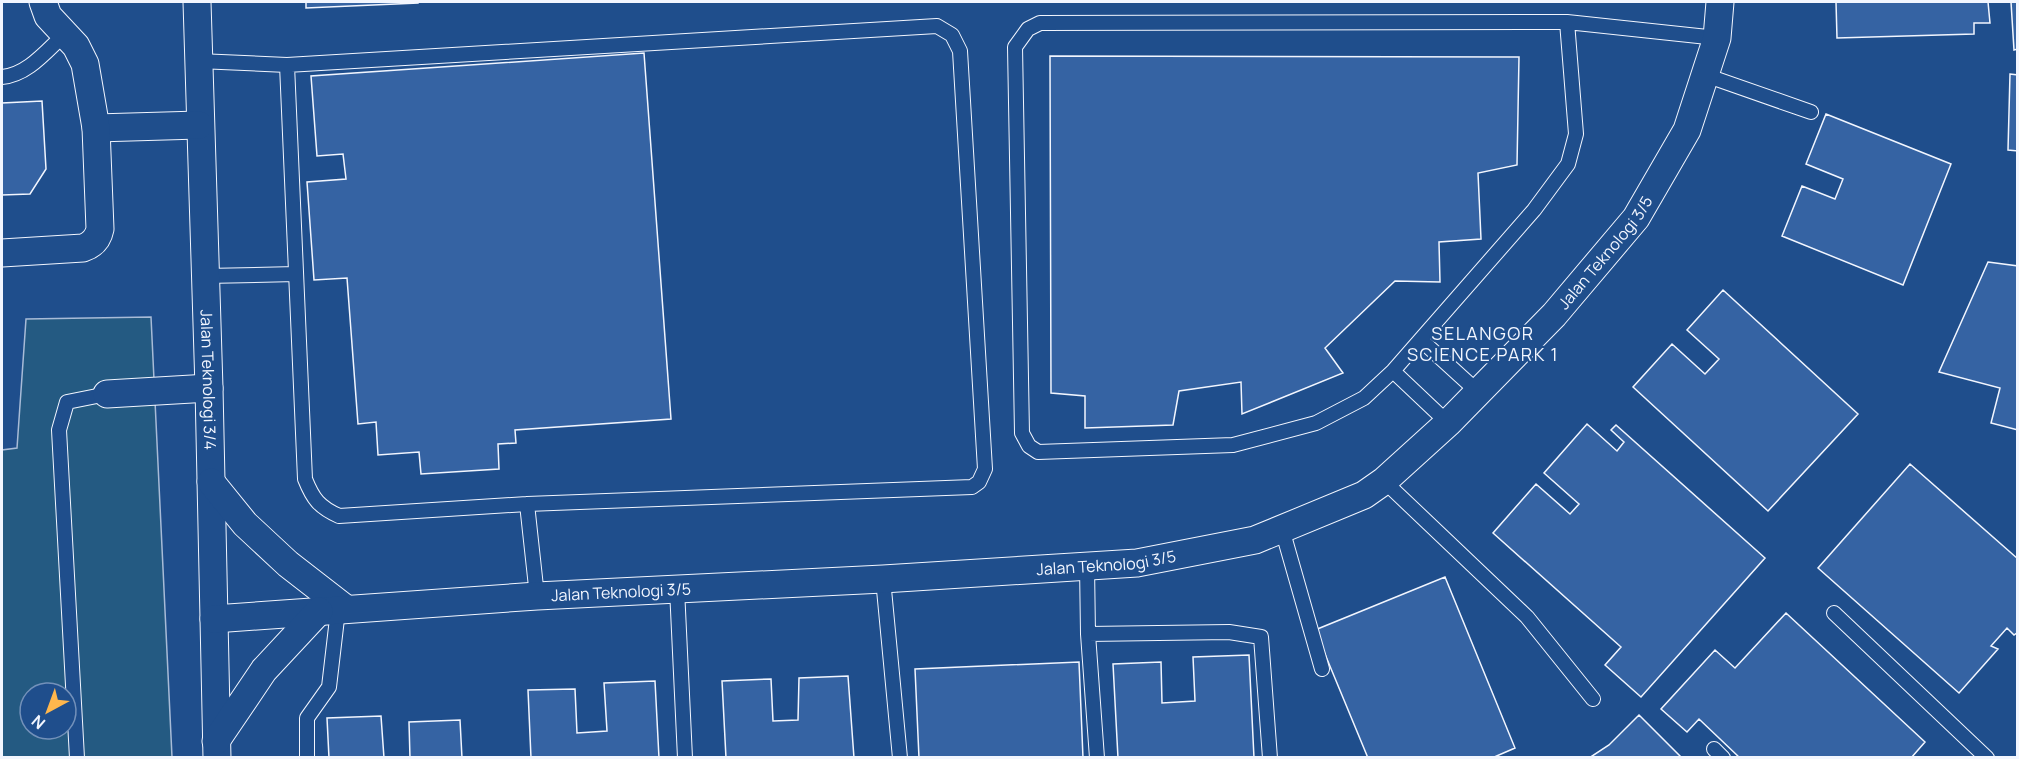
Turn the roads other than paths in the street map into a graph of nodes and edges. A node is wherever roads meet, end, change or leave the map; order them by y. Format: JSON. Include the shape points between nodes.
{"nodes":[{"id":1,"x":43,"y":2,"type":"edge"},
{"id":2,"x":197,"y":2,"type":"edge"},
{"id":3,"x":1720,"y":2,"type":"edge"},
{"id":4,"x":1567,"y":22,"type":"junction"},
{"id":5,"x":66,"y":33,"type":"junction"},
{"id":6,"x":1717,"y":38,"type":"junction"},
{"id":7,"x":198,"y":61,"type":"junction"},
{"id":8,"x":287,"y":65,"type":"junction"},
{"id":9,"x":1705,"y":75,"type":"junction"},
{"id":10,"x":2,"y":77,"type":"edge"},
{"id":11,"x":1811,"y":111,"type":"dead end"},
{"id":12,"x":199,"y":125,"type":"junction"},
{"id":13,"x":96,"y":128,"type":"junction"},
{"id":14,"x":2,"y":253,"type":"edge"},
{"id":15,"x":296,"y":274,"type":"junction"},
{"id":16,"x":205,"y":276,"type":"junction"},
{"id":17,"x":1421,"y":340,"type":"junction"},
{"id":18,"x":1393,"y":371,"type":"junction"},
{"id":19,"x":209,"y":388,"type":"junction"},
{"id":20,"x":1478,"y":392,"type":"junction"},
{"id":21,"x":106,"y":394,"type":"joint"},
{"id":22,"x":1448,"y":423,"type":"junction"},
{"id":23,"x":1384,"y":481,"type":"junction"},
{"id":24,"x":211,"y":483,"type":"junction"},
{"id":25,"x":527,"y":504,"type":"junction"},
{"id":26,"x":1282,"y":529,"type":"junction"},
{"id":27,"x":1087,"y":566,"type":"junction"},
{"id":28,"x":883,"y":579,"type":"junction"},
{"id":29,"x":678,"y":589,"type":"junction"},
{"id":30,"x":537,"y":596,"type":"junction"},
{"id":31,"x":334,"y":610,"type":"junction"},
{"id":32,"x":1834,"y":613,"type":"dead end"},
{"id":33,"x":214,"y":619,"type":"junction"},
{"id":34,"x":1089,"y":634,"type":"junction"},
{"id":35,"x":1322,"y":669,"type":"dead end"},
{"id":36,"x":1593,"y":699,"type":"dead end"},
{"id":37,"x":216,"y":749,"type":"edge"},
{"id":38,"x":77,"y":758,"type":"edge"},
{"id":39,"x":307,"y":758,"type":"edge"},
{"id":40,"x":685,"y":758,"type":"edge"},
{"id":41,"x":900,"y":758,"type":"edge"},
{"id":42,"x":1096,"y":758,"type":"edge"},
{"id":43,"x":1270,"y":758,"type":"edge"},
{"id":44,"x":1987,"y":758,"type":"edge"}],
"edges":[{"from":1,"to":5,"type":"street","via":[[48,15]]},
{"from":2,"to":7,"type":"street","name":"Jalan Teknologi 3/4"},
{"from":3,"to":6,"type":"street","name":"Jalan Teknologi 3/5"},
{"from":4,"to":6,"type":"lane"},
{"from":4,"to":17,"type":"lane","via":[[1576,134],[1568,164],[1534,210]]},
{"from":4,"to":18,"type":"lane","via":[[1040,23],[1028,29],[1016,47],[1022,433],[1029,446],[1038,452],[1233,445],[1316,423],[1364,398]]},
{"from":5,"to":10,"type":"lane","via":[[27,68]]},
{"from":5,"to":13,"type":"street","via":[[85,64]]},
{"from":6,"to":9,"type":"street","name":"Jalan Teknologi 3/5"},
{"from":7,"to":8,"type":"lane"},
{"from":7,"to":12,"type":"street","name":"Jalan Teknologi 3/4"},
{"from":8,"to":15,"type":"lane"},
{"from":8,"to":25,"type":"lane","via":[[937,26],[952,35],[960,51],[986,469],[980,482],[972,487]]},
{"from":9,"to":11,"type":"lane"},
{"from":9,"to":20,"type":"street","name":"Jalan Teknologi 3/5","via":[[1687,130],[1636,218],[1554,315]]},
{"from":12,"to":13,"type":"street"},
{"from":12,"to":16,"type":"street","name":"Jalan Teknologi 3/4"},
{"from":13,"to":14,"type":"street","via":[[98,236],[82,248]]},
{"from":15,"to":16,"type":"lane"},
{"from":15,"to":25,"type":"lane","via":[[305,479],[313,498],[339,516]]},
{"from":16,"to":19,"type":"street","name":"Jalan Teknologi 3/4"},
{"from":17,"to":18,"type":"lane"},
{"from":17,"to":20,"type":"lane"},
{"from":18,"to":22,"type":"lane"},
{"from":19,"to":21,"type":"street"},
{"from":19,"to":24,"type":"street","name":"Jalan Teknologi 3/4"},
{"from":20,"to":22,"type":"street","name":"Jalan Teknologi 3/5"},
{"from":21,"to":38,"type":"lane","via":[[67,402],[59,430]]},
{"from":22,"to":23,"type":"street","name":"Jalan Teknologi 3/5"},
{"from":23,"to":26,"type":"street","name":"Jalan Teknologi 3/5","via":[[1364,495]]},
{"from":23,"to":36,"type":"lane","via":[[1527,616]]},
{"from":24,"to":31,"type":"street","via":[[245,524]]},
{"from":24,"to":33,"type":"street","name":"Jalan Teknologi 3/4"},
{"from":25,"to":30,"type":"lane"},
{"from":26,"to":27,"type":"street","name":"Jalan Teknologi 3/5","via":[[1256,540],[1137,563]]},
{"from":26,"to":35,"type":"lane"},
{"from":27,"to":28,"type":"street","name":"Jalan Teknologi 3/5"},
{"from":27,"to":34,"type":"lane"},
{"from":28,"to":29,"type":"street","name":"Jalan Teknologi 3/5"},
{"from":28,"to":41,"type":"lane"},
{"from":29,"to":30,"type":"street","name":"Jalan Teknologi 3/5"},
{"from":29,"to":40,"type":"lane"},
{"from":30,"to":31,"type":"street","name":"Jalan Teknologi 3/5"},
{"from":31,"to":33,"type":"street","name":"Jalan Teknologi 3/5"},
{"from":31,"to":37,"type":"street","via":[[264,670]]},
{"from":31,"to":39,"type":"lane","via":[[329,687],[307,718]]},
{"from":32,"to":44,"type":"lane"},
{"from":33,"to":37,"type":"street","name":"Jalan Teknologi 3/4"},
{"from":34,"to":42,"type":"lane"},
{"from":34,"to":43,"type":"lane","via":[[1229,632],[1261,637]]}]}
